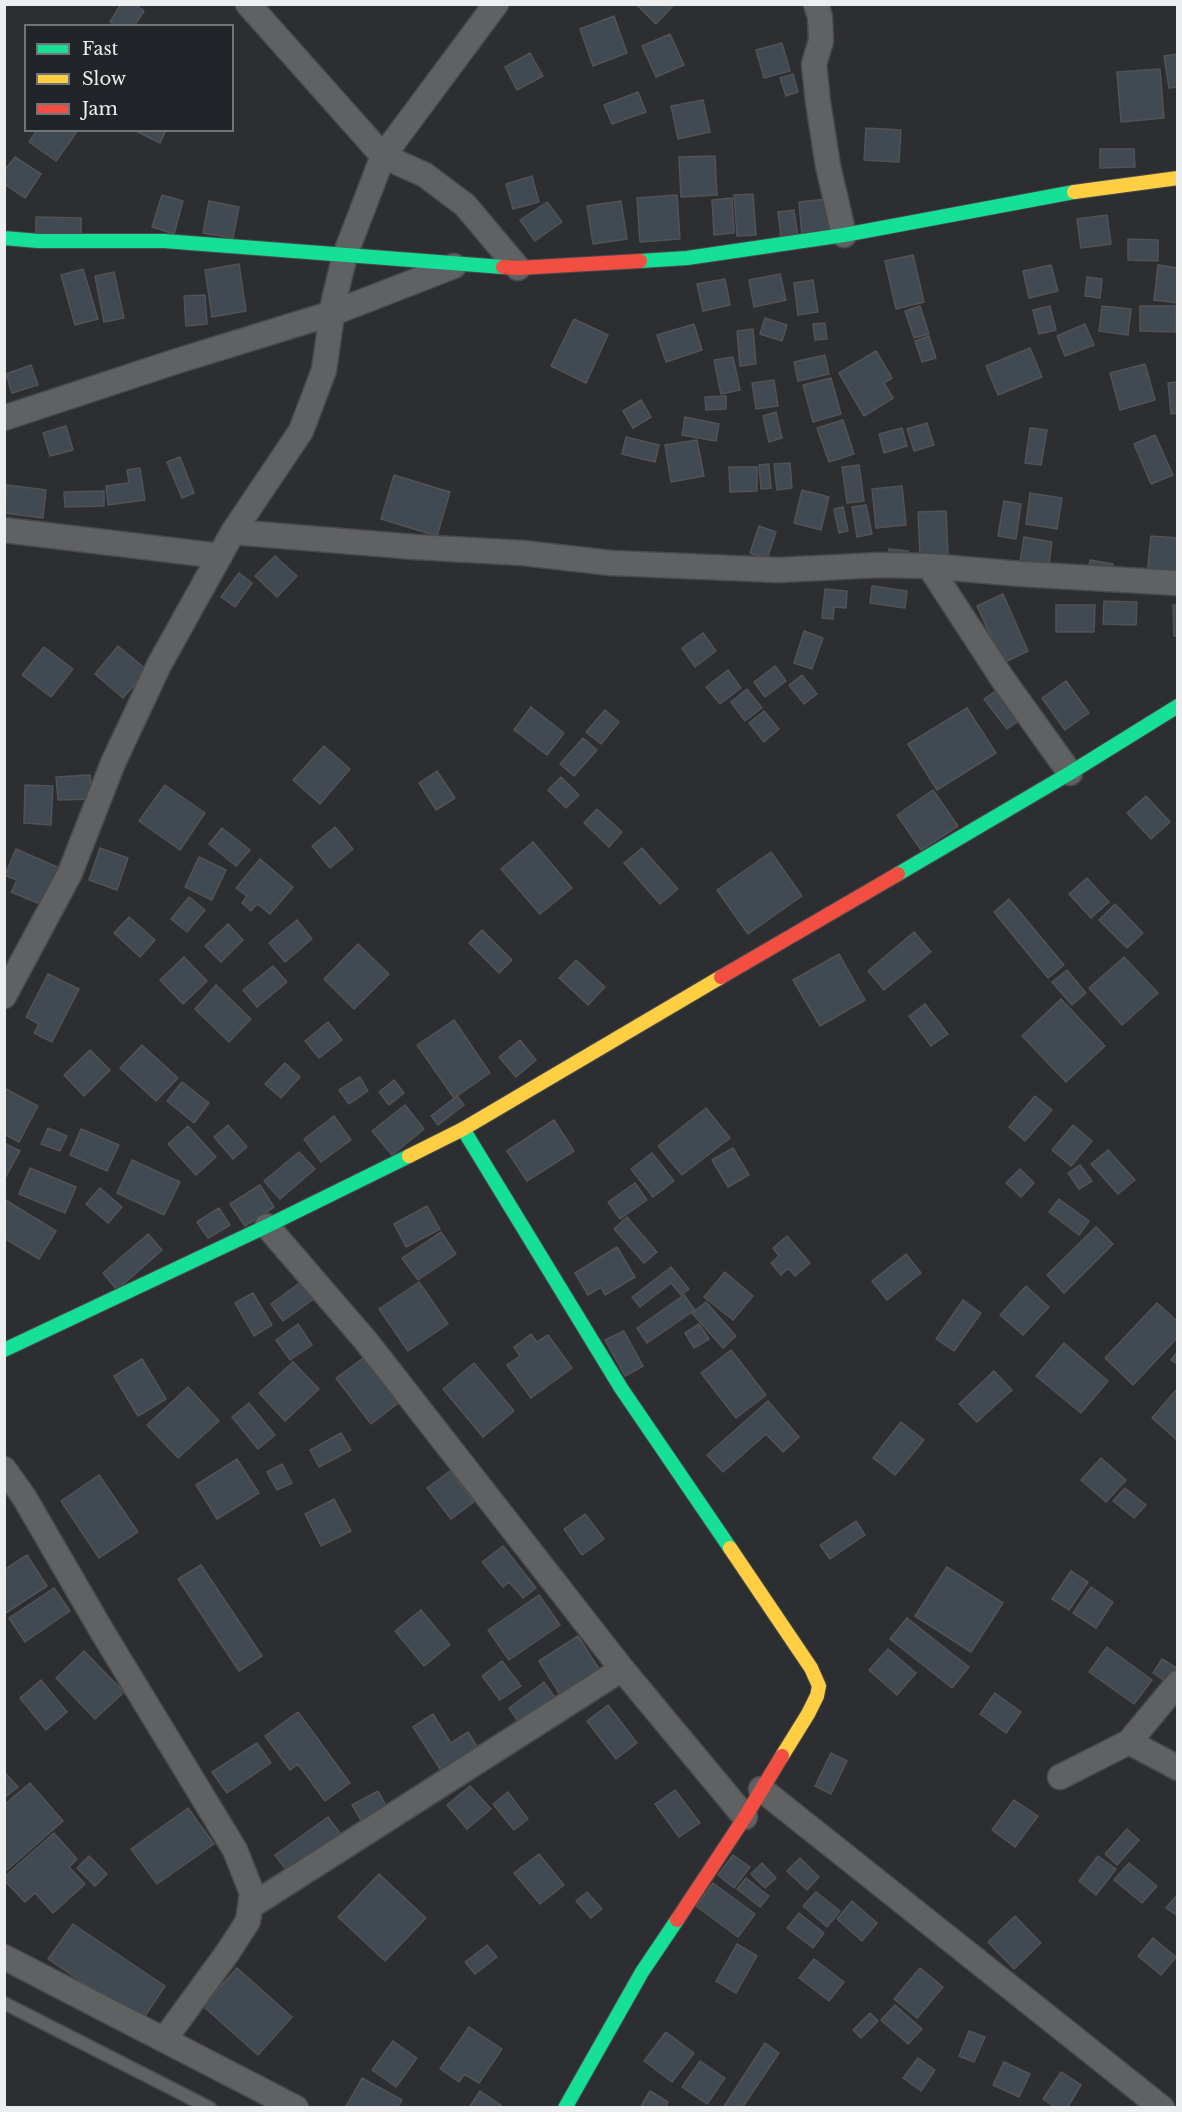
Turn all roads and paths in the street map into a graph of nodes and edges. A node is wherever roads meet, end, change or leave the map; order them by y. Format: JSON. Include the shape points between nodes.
{"nodes":[{"id":1,"x":248,"y":4,"type":"edge"},
{"id":2,"x":496,"y":4,"type":"edge"},
{"id":3,"x":816,"y":4,"type":"edge"},
{"id":4,"x":383,"y":156,"type":"junction"},
{"id":5,"x":1178,"y":178,"type":"edge"},
{"id":6,"x":844,"y":235,"type":"junction"},
{"id":7,"x":4,"y":238,"type":"edge"},
{"id":8,"x":345,"y":255,"type":"junction"},
{"id":9,"x":459,"y":264,"type":"junction"},
{"id":10,"x":518,"y":268,"type":"junction"},
{"id":11,"x":333,"y":313,"type":"junction"},
{"id":12,"x":4,"y":418,"type":"edge"},
{"id":13,"x":4,"y":530,"type":"edge"},
{"id":14,"x":233,"y":532,"type":"junction"},
{"id":15,"x":220,"y":556,"type":"junction"},
{"id":16,"x":929,"y":566,"type":"junction"},
{"id":17,"x":1178,"y":583,"type":"edge"},
{"id":18,"x":1178,"y":706,"type":"edge"},
{"id":19,"x":1070,"y":773,"type":"junction"},
{"id":20,"x":4,"y":996,"type":"edge"},
{"id":21,"x":464,"y":1129,"type":"junction"},
{"id":22,"x":267,"y":1226,"type":"junction"},
{"id":23,"x":4,"y":1350,"type":"edge"},
{"id":24,"x":4,"y":1469,"type":"edge"},
{"id":25,"x":622,"y":1669,"type":"junction"},
{"id":26,"x":1178,"y":1683,"type":"edge"},
{"id":27,"x":1129,"y":1742,"type":"junction"},
{"id":28,"x":1178,"y":1768,"type":"edge"},
{"id":29,"x":1060,"y":1777,"type":"dead end"},
{"id":30,"x":761,"y":1789,"type":"junction"},
{"id":31,"x":745,"y":1817,"type":"junction"},
{"id":32,"x":251,"y":1906,"type":"junction"},
{"id":33,"x":4,"y":1957,"type":"edge"},
{"id":34,"x":4,"y":2003,"type":"edge"},
{"id":35,"x":164,"y":2040,"type":"junction"},
{"id":36,"x":210,"y":2108,"type":"edge"},
{"id":37,"x":296,"y":2108,"type":"edge"},
{"id":38,"x":565,"y":2108,"type":"edge"},
{"id":39,"x":1162,"y":2108,"type":"edge"}],
"edges":[{"from":1,"to":4,"type":"street"},
{"from":2,"to":4,"type":"street"},
{"from":3,"to":6,"type":"street","via":[[821,41],[814,64],[818,102]]},
{"from":4,"to":8,"type":"street"},
{"from":4,"to":10,"type":"street","via":[[425,176],[465,205]]},
{"from":5,"to":6,"type":"street"},
{"from":6,"to":10,"type":"street","via":[[687,258]]},
{"from":7,"to":8,"type":"street","via":[[164,240]]},
{"from":8,"to":9,"type":"street"},
{"from":8,"to":11,"type":"street"},
{"from":9,"to":10,"type":"street"},
{"from":9,"to":11,"type":"street"},
{"from":11,"to":12,"type":"street"},
{"from":11,"to":14,"type":"street","via":[[324,370],[301,431]]},
{"from":13,"to":15,"type":"street"},
{"from":14,"to":15,"type":"street"},
{"from":14,"to":16,"type":"street","via":[[611,563],[778,570]]},
{"from":15,"to":20,"type":"street","via":[[159,665],[113,763],[70,873]]},
{"from":16,"to":17,"type":"street"},
{"from":16,"to":19,"type":"street"},
{"from":18,"to":19,"type":"street"},
{"from":19,"to":21,"type":"street"},
{"from":21,"to":22,"type":"street"},
{"from":21,"to":30,"type":"street","via":[[621,1388],[817,1678],[817,1696]]},
{"from":22,"to":23,"type":"street"},
{"from":22,"to":25,"type":"street","via":[[366,1341]]},
{"from":24,"to":32,"type":"street","via":[[235,1850],[252,1893]]},
{"from":25,"to":31,"type":"street"},
{"from":25,"to":32,"type":"street"},
{"from":26,"to":27,"type":"street"},
{"from":27,"to":28,"type":"street"},
{"from":27,"to":29,"type":"street"},
{"from":30,"to":31,"type":"street"},
{"from":30,"to":39,"type":"street"},
{"from":31,"to":38,"type":"street","via":[[642,1972]]},
{"from":32,"to":35,"type":"street","via":[[248,1921],[228,1952]]},
{"from":33,"to":35,"type":"street"},
{"from":34,"to":36,"type":"lane"},
{"from":35,"to":37,"type":"street"}]}
